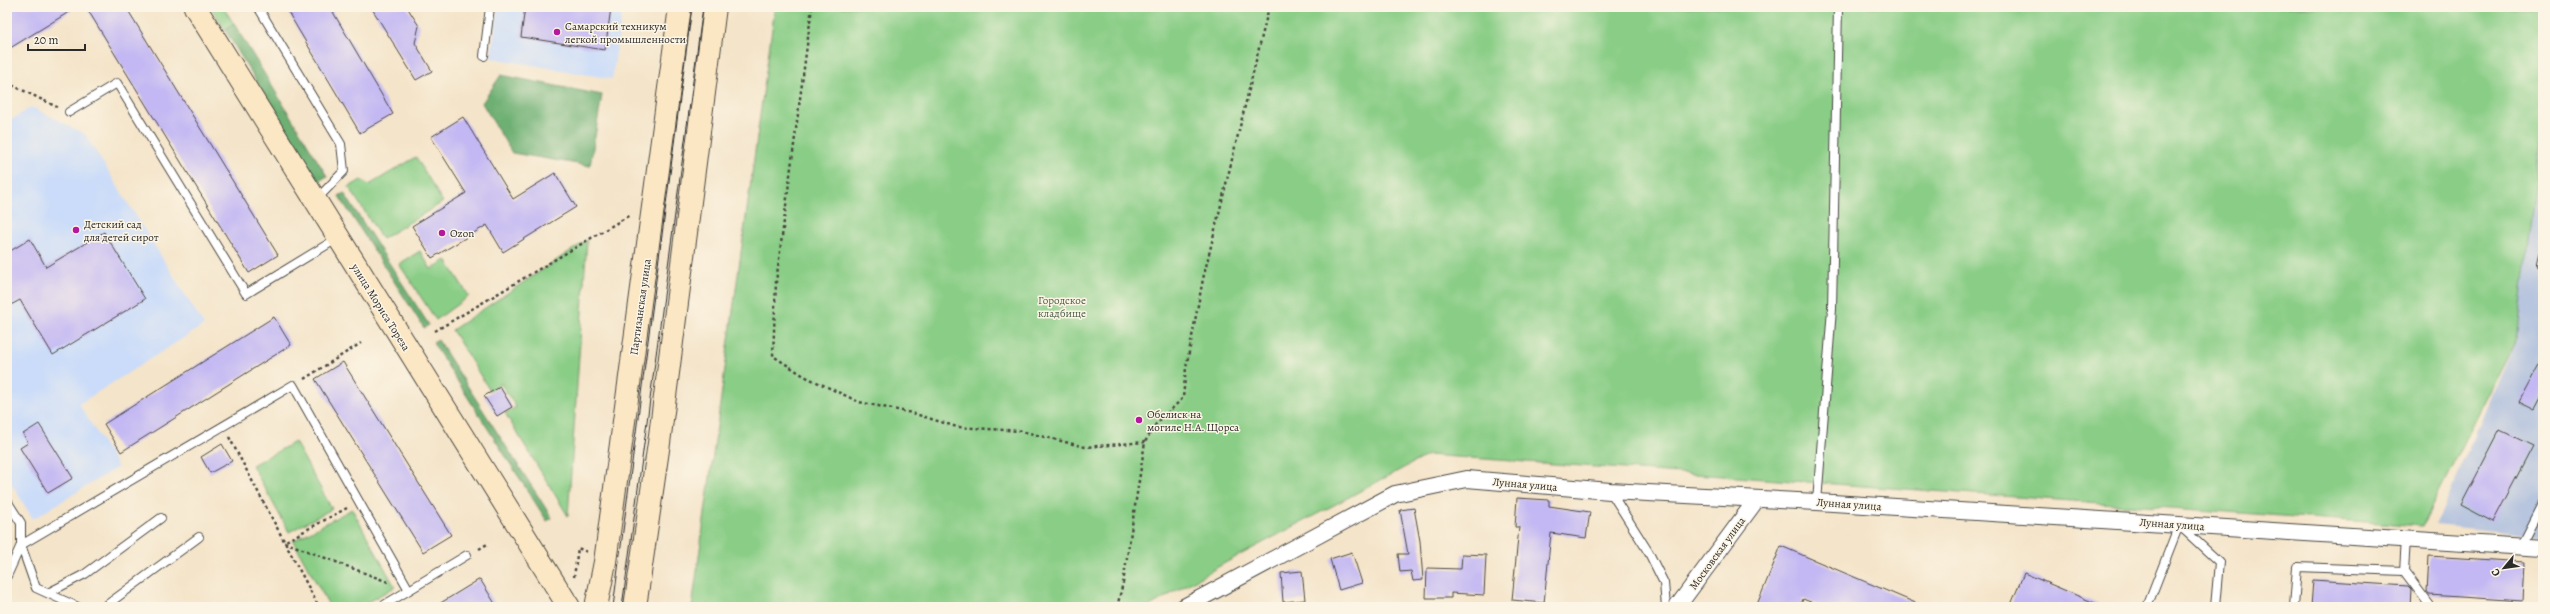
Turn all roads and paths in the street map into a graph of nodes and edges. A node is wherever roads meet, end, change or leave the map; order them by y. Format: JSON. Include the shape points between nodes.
{"nodes":[{"id":1,"x":195,"y":7,"type":"edge"},
{"id":2,"x":258,"y":7,"type":"edge"},
{"id":3,"x":490,"y":7,"type":"edge"},
{"id":4,"x":680,"y":7,"type":"edge"},
{"id":5,"x":715,"y":7,"type":"edge"},
{"id":6,"x":812,"y":7,"type":"edge"},
{"id":7,"x":1268,"y":7,"type":"edge"},
{"id":8,"x":1838,"y":7,"type":"edge"},
{"id":9,"x":484,"y":56,"type":"dead end"},
{"id":10,"x":7,"y":90,"type":"edge"},
{"id":11,"x":69,"y":112,"type":"joint"},
{"id":12,"x":315,"y":201,"type":"junction"},
{"id":13,"x":631,"y":209,"type":"dead end"},
{"id":14,"x":338,"y":238,"type":"junction"},
{"id":15,"x":2543,"y":255,"type":"edge"},
{"id":16,"x":2543,"y":264,"type":"edge"},
{"id":17,"x":435,"y":331,"type":"dead end"},
{"id":18,"x":361,"y":343,"type":"dead end"},
{"id":19,"x":292,"y":385,"type":"junction"},
{"id":20,"x":224,"y":426,"type":"junction"},
{"id":21,"x":1145,"y":442,"type":"junction"},
{"id":22,"x":1610,"y":491,"type":"junction"},
{"id":23,"x":1757,"y":498,"type":"junction"},
{"id":24,"x":7,"y":501,"type":"edge"},
{"id":25,"x":359,"y":502,"type":"junction"},
{"id":26,"x":1817,"y":502,"type":"junction"},
{"id":27,"x":2543,"y":502,"type":"edge"},
{"id":28,"x":161,"y":518,"type":"dead end"},
{"id":29,"x":2178,"y":525,"type":"junction"},
{"id":30,"x":199,"y":537,"type":"dead end"},
{"id":31,"x":2406,"y":539,"type":"junction"},
{"id":32,"x":284,"y":542,"type":"junction"},
{"id":33,"x":21,"y":545,"type":"junction"},
{"id":34,"x":2520,"y":547,"type":"junction"},
{"id":35,"x":2543,"y":548,"type":"edge"},
{"id":36,"x":467,"y":556,"type":"dead end"},
{"id":37,"x":2404,"y":571,"type":"junction"},
{"id":38,"x":7,"y":576,"type":"edge"},
{"id":39,"x":409,"y":590,"type":"junction"},
{"id":40,"x":48,"y":593,"type":"junction"},
{"id":41,"x":78,"y":607,"type":"edge"},
{"id":42,"x":104,"y":607,"type":"edge"},
{"id":43,"x":319,"y":607,"type":"edge"},
{"id":44,"x":381,"y":607,"type":"edge"},
{"id":45,"x":569,"y":607,"type":"edge"},
{"id":46,"x":596,"y":607,"type":"edge"},
{"id":47,"x":635,"y":607,"type":"edge"},
{"id":48,"x":1117,"y":607,"type":"edge"},
{"id":49,"x":1184,"y":607,"type":"edge"},
{"id":50,"x":1666,"y":607,"type":"edge"},
{"id":51,"x":1677,"y":607,"type":"edge"},
{"id":52,"x":2147,"y":607,"type":"edge"},
{"id":53,"x":2215,"y":607,"type":"edge"},
{"id":54,"x":2294,"y":607,"type":"edge"},
{"id":55,"x":2431,"y":607,"type":"edge"}],
"edges":[{"from":1,"to":12,"type":"street","name":"улица Мориса Тореза"},
{"from":2,"to":12,"type":"lane","via":[[341,144],[344,171]]},
{"from":3,"to":9,"type":"lane"},
{"from":4,"to":46,"type":"street","name":"Партизанская улица","via":[[605,562]]},
{"from":5,"to":47,"type":"street","via":[[659,443]]},
{"from":6,"to":21,"type":"path","via":[[776,282],[773,356],[804,376],[860,402],[912,413],[957,427],[1022,431],[1085,447]]},
{"from":7,"to":21,"type":"path","via":[[1203,279],[1186,368],[1183,398],[1156,424]]},
{"from":8,"to":26,"type":"lane","via":[[1832,309]]},
{"from":10,"to":11,"type":"path","via":[[14,86]]},
{"from":11,"to":14,"type":"lane","via":[[117,83],[246,294]]},
{"from":12,"to":14,"type":"street","name":"улица Мориса Тореза"},
{"from":13,"to":17,"type":"path","via":[[630,217]]},
{"from":14,"to":45,"type":"street","name":"улица Мориса Тореза"},
{"from":15,"to":16,"type":"lane"},
{"from":18,"to":19,"type":"path"},
{"from":19,"to":20,"type":"lane"},
{"from":19,"to":25,"type":"lane"},
{"from":20,"to":32,"type":"path"},
{"from":20,"to":33,"type":"lane"},
{"from":21,"to":48,"type":"path","via":[[1123,584]]},
{"from":22,"to":23,"type":"street","name":"Лунная улица"},
{"from":22,"to":49,"type":"street","name":"Лунная улица","via":[[1467,480],[1395,494]]},
{"from":22,"to":50,"type":"lane","via":[[1664,583]]},
{"from":23,"to":26,"type":"street","name":"Лунная улица"},
{"from":23,"to":51,"type":"street","name":"Московская улица"},
{"from":24,"to":33,"type":"lane","via":[[21,523]]},
{"from":25,"to":32,"type":"path"},
{"from":25,"to":39,"type":"lane"},
{"from":26,"to":29,"type":"street","name":"Лунная улица"},
{"from":27,"to":34,"type":"lane"},
{"from":28,"to":40,"type":"lane","via":[[85,574]]},
{"from":29,"to":31,"type":"street","name":"Лунная улица"},
{"from":29,"to":52,"type":"lane"},
{"from":29,"to":53,"type":"lane","via":[[2219,562]]},
{"from":30,"to":42,"type":"lane"},
{"from":31,"to":34,"type":"street","name":"Лунная улица"},
{"from":31,"to":37,"type":"lane"},
{"from":32,"to":39,"type":"path"},
{"from":32,"to":43,"type":"path"},
{"from":33,"to":38,"type":"lane"},
{"from":33,"to":40,"type":"lane","via":[[36,588]]},
{"from":34,"to":35,"type":"street","name":"Лунная улица"},
{"from":36,"to":39,"type":"lane"},
{"from":37,"to":54,"type":"lane","via":[[2297,567]]},
{"from":37,"to":55,"type":"lane"},
{"from":39,"to":44,"type":"lane"},
{"from":40,"to":41,"type":"lane"}]}
